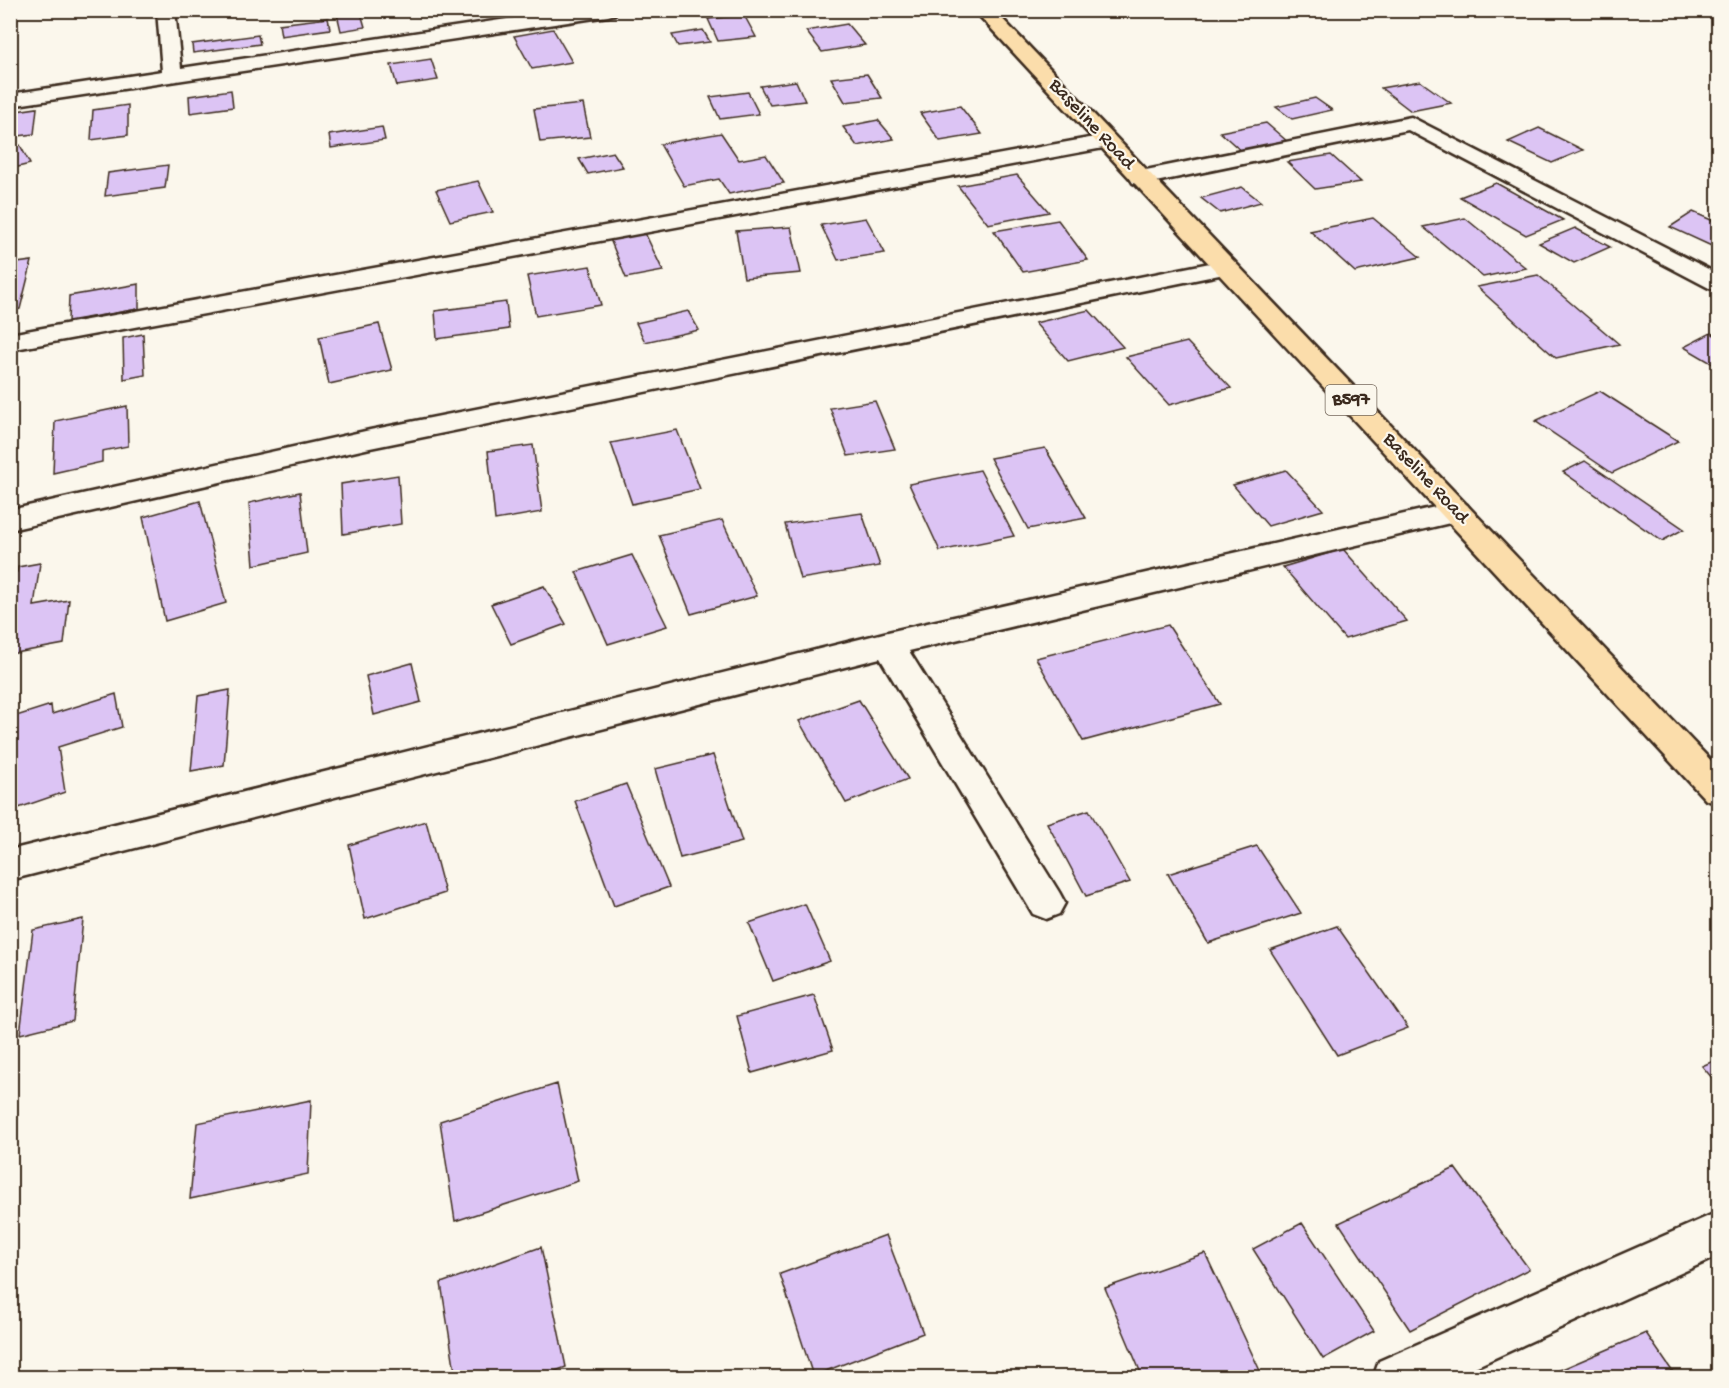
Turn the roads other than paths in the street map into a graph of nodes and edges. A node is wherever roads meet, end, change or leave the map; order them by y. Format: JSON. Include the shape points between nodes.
{"nodes":[{"id":1,"x":166,"y":10,"type":"edge"},
{"id":2,"x":608,"y":10,"type":"edge"},
{"id":3,"x":983,"y":10,"type":"edge"},
{"id":4,"x":172,"y":76,"type":"junction"},
{"id":5,"x":10,"y":100,"type":"edge"},
{"id":6,"x":1106,"y":141,"type":"junction"},
{"id":7,"x":1141,"y":178,"type":"junction"},
{"id":8,"x":1225,"y":267,"type":"junction"},
{"id":9,"x":1719,"y":284,"type":"edge"},
{"id":10,"x":10,"y":342,"type":"edge"},
{"id":11,"x":1456,"y":513,"type":"junction"},
{"id":12,"x":10,"y":520,"type":"edge"},
{"id":13,"x":888,"y":644,"type":"junction"},
{"id":14,"x":1719,"y":790,"type":"edge"},
{"id":15,"x":10,"y":865,"type":"edge"},
{"id":16,"x":1046,"y":903,"type":"dead end"},
{"id":17,"x":1719,"y":1234,"type":"edge"},
{"id":18,"x":1396,"y":1377,"type":"edge"}],
"edges":[{"from":1,"to":4,"type":"street"},
{"from":2,"to":4,"type":"street"},
{"from":3,"to":6,"type":"main road","name":"Baseline Road","number":"B597"},
{"from":4,"to":5,"type":"street"},
{"from":6,"to":7,"type":"main road","name":"Baseline Road","number":"B597"},
{"from":6,"to":10,"type":"street"},
{"from":7,"to":8,"type":"main road","name":"Baseline Road","number":"B597"},
{"from":7,"to":9,"type":"street","via":[[1412,123]]},
{"from":8,"to":11,"type":"main road","name":"Baseline Road","number":"B597"},
{"from":8,"to":12,"type":"street","via":[[370,439]]},
{"from":11,"to":13,"type":"street"},
{"from":11,"to":14,"type":"main road","name":"Baseline Road","number":"B597"},
{"from":13,"to":15,"type":"street"},
{"from":13,"to":16,"type":"street"},
{"from":17,"to":18,"type":"street"}]}
